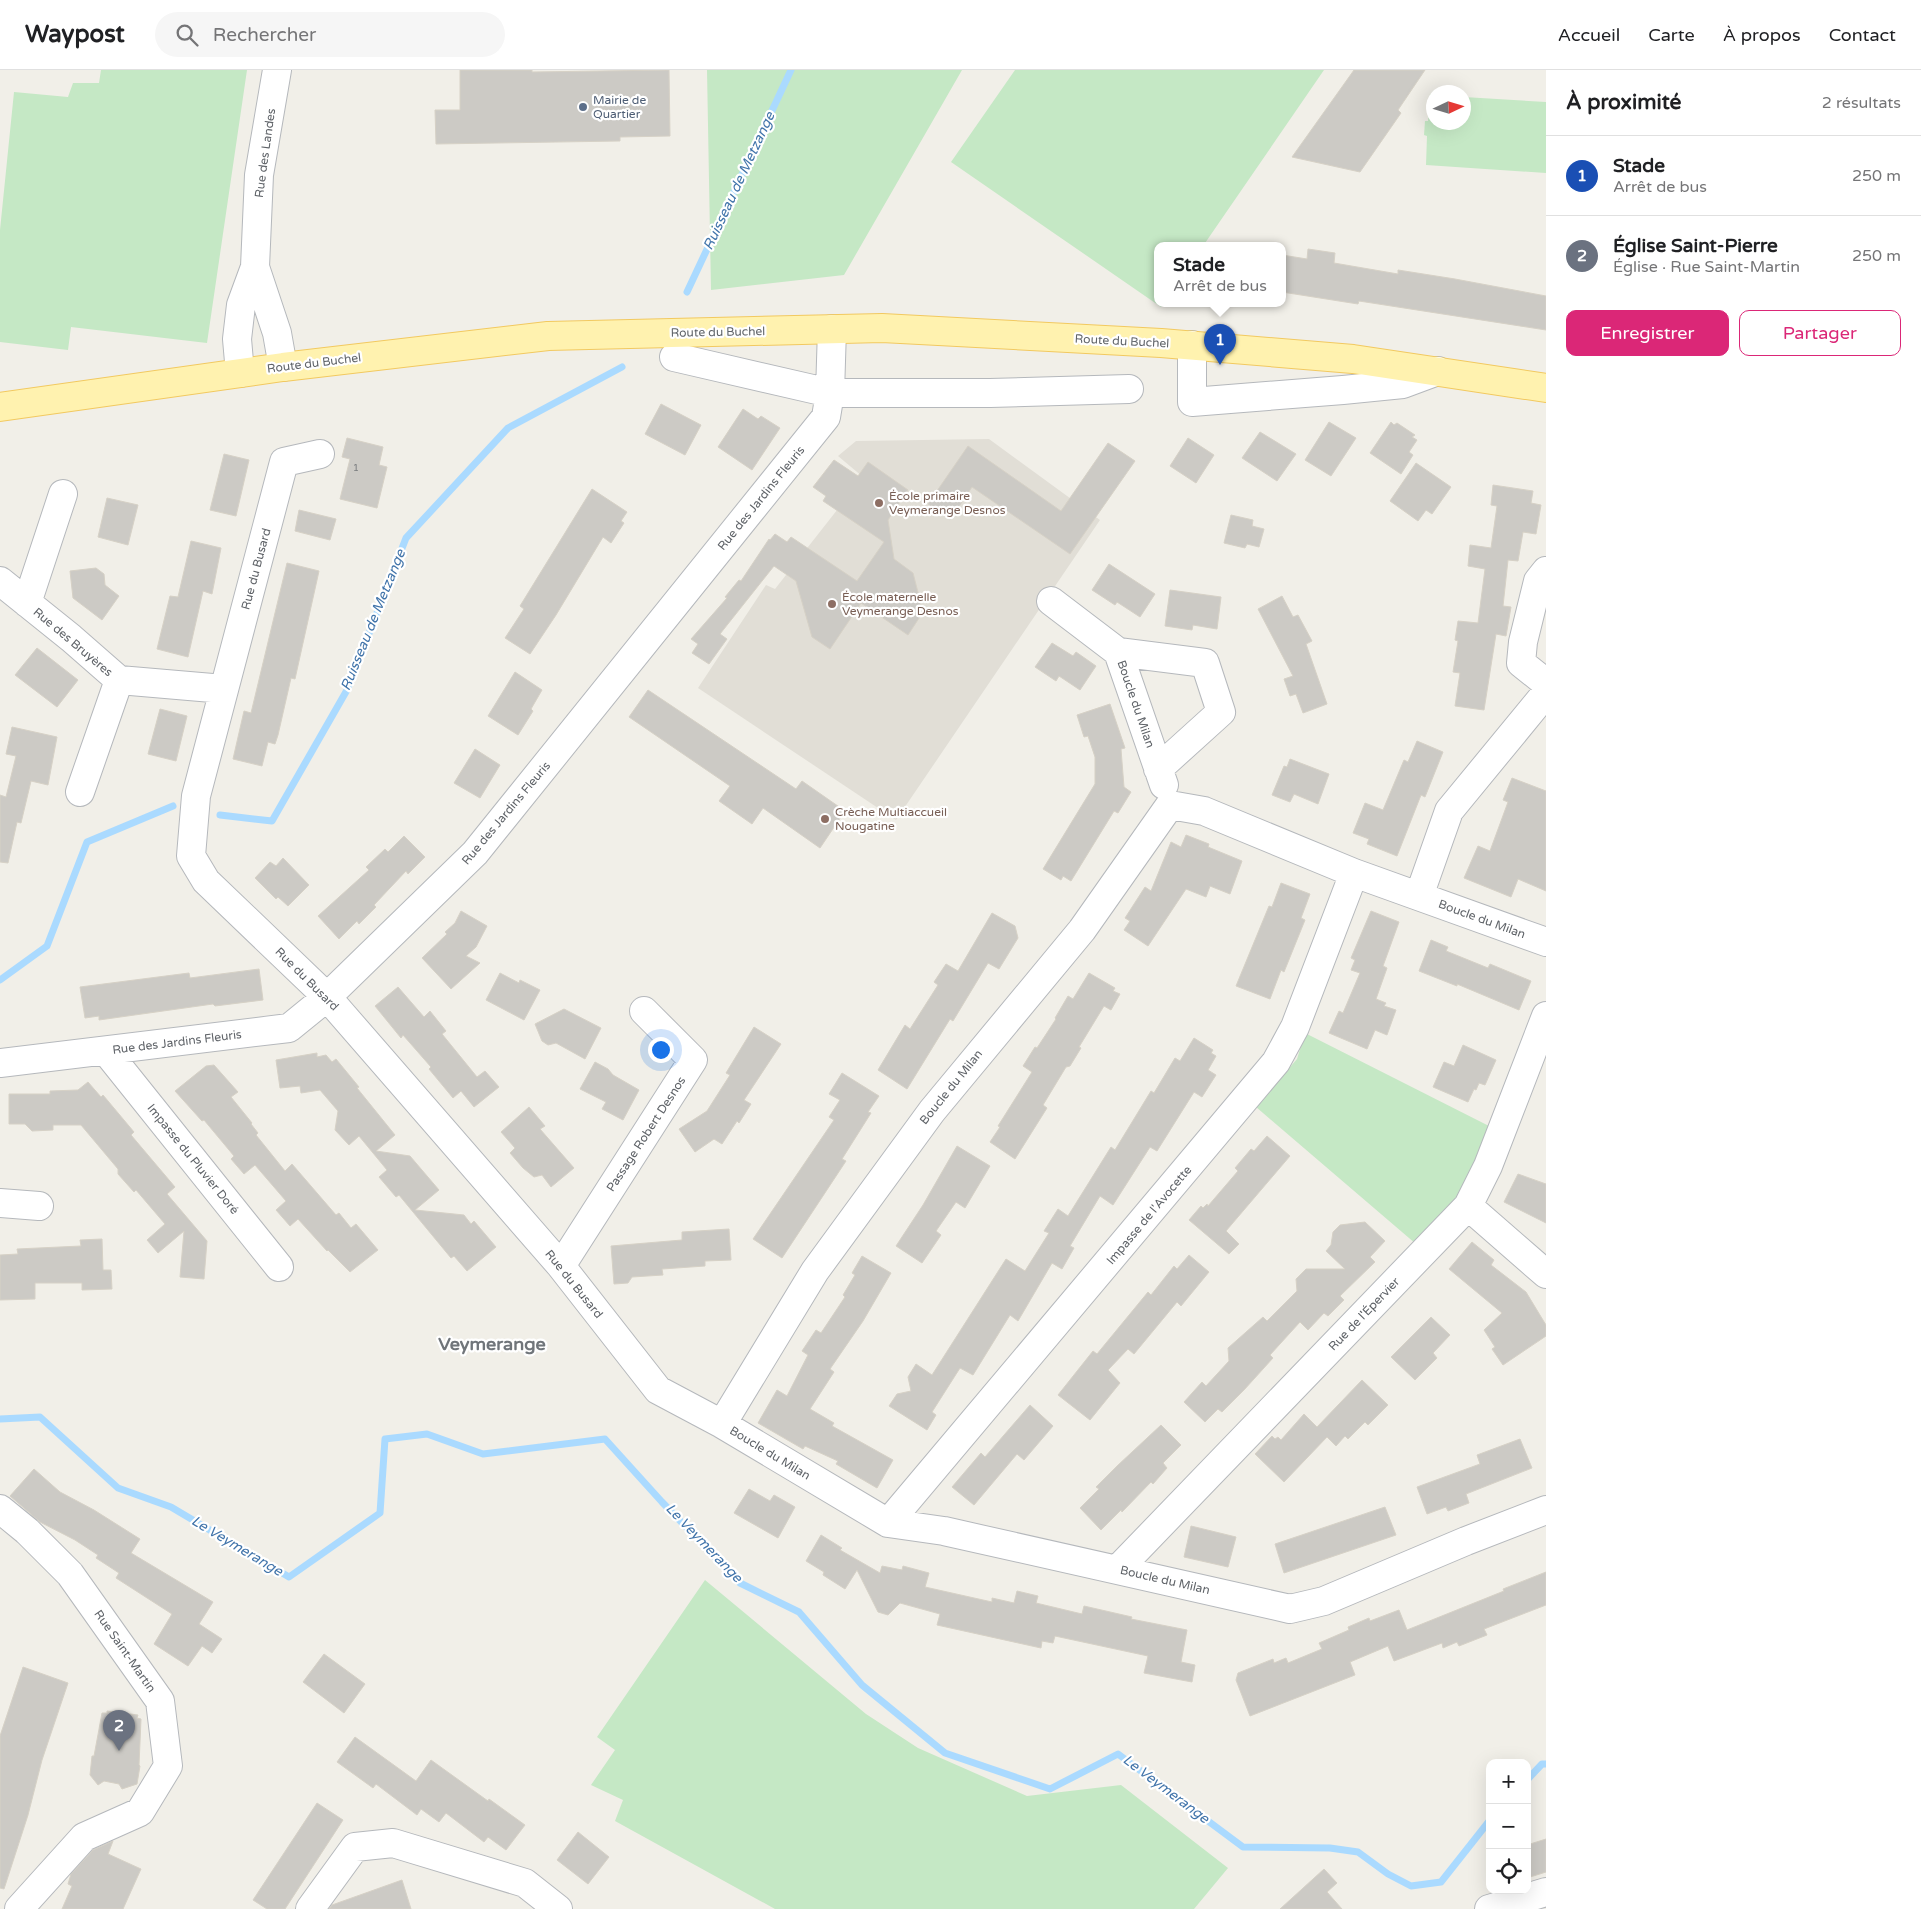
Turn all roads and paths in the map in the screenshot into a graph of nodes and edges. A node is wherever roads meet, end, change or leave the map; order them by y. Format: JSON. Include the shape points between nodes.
{"nodes":[{"id":1,"x":277,"y":70,"type":"edge"},
{"id":2,"x":255,"y":267,"type":"junction"},
{"id":3,"x":832,"y":328,"type":"junction"},
{"id":4,"x":1192,"y":345,"type":"junction"},
{"id":5,"x":674,"y":357,"type":"dead end"},
{"id":6,"x":283,"y":367,"type":"junction"},
{"id":7,"x":1438,"y":371,"type":"junction"},
{"id":8,"x":240,"y":373,"type":"junction"},
{"id":9,"x":1546,"y":388,"type":"edge"},
{"id":10,"x":1129,"y":389,"type":"dead end"},
{"id":11,"x":830,"y":392,"type":"junction"},
{"id":12,"x":0,"y":407,"type":"edge"},
{"id":13,"x":320,"y":454,"type":"dead end"},
{"id":14,"x":63,"y":494,"type":"dead end"},
{"id":15,"x":1546,"y":571,"type":"edge"},
{"id":16,"x":0,"y":581,"type":"edge"},
{"id":17,"x":1051,"y":601,"type":"dead end"},
{"id":18,"x":27,"y":603,"type":"junction"},
{"id":19,"x":1118,"y":652,"type":"junction"},
{"id":20,"x":119,"y":680,"type":"junction"},
{"id":21,"x":1546,"y":683,"type":"edge"},
{"id":22,"x":224,"y":689,"type":"junction"},
{"id":23,"x":1546,"y":693,"type":"edge"},
{"id":24,"x":1158,"y":769,"type":"junction"},
{"id":25,"x":80,"y":792,"type":"dead end"},
{"id":26,"x":1170,"y":805,"type":"junction"},
{"id":27,"x":1354,"y":873,"type":"junction"},
{"id":28,"x":1419,"y":896,"type":"junction"},
{"id":29,"x":1546,"y":942,"type":"edge"},
{"id":30,"x":327,"y":997,"type":"junction"},
{"id":31,"x":644,"y":1012,"type":"dead end"},
{"id":32,"x":1546,"y":1016,"type":"edge"},
{"id":33,"x":106,"y":1051,"type":"junction"},
{"id":34,"x":0,"y":1063,"type":"edge"},
{"id":35,"x":0,"y":1203,"type":"edge"},
{"id":36,"x":39,"y":1206,"type":"dead end"},
{"id":37,"x":1468,"y":1206,"type":"junction"},
{"id":38,"x":561,"y":1266,"type":"junction"},
{"id":39,"x":280,"y":1267,"type":"dead end"},
{"id":40,"x":1546,"y":1274,"type":"edge"},
{"id":41,"x":722,"y":1424,"type":"junction"},
{"id":42,"x":0,"y":1509,"type":"edge"},
{"id":43,"x":1546,"y":1510,"type":"edge"},
{"id":44,"x":888,"y":1523,"type":"junction"},
{"id":45,"x":1118,"y":1569,"type":"junction"},
{"id":46,"x":1546,"y":1892,"type":"edge"},
{"id":47,"x":19,"y":1909,"type":"edge"},
{"id":48,"x":310,"y":1909,"type":"edge"},
{"id":49,"x":558,"y":1909,"type":"edge"},
{"id":50,"x":1489,"y":1909,"type":"edge"}],
"edges":[{"from":1,"to":2,"type":"street","name":"Rue des Landes","via":[[259,175]]},
{"from":2,"to":6,"type":"street","name":"Rue des Landes","via":[[277,333]]},
{"from":2,"to":8,"type":"street","name":"Rue des Landes","via":[[240,305],[237,339]]},
{"from":3,"to":4,"type":"main road","name":"Route du Buchel"},
{"from":3,"to":6,"type":"main road","name":"Route du Buchel","via":[[548,336]]},
{"from":3,"to":11,"type":"street","name":"Rue des Jardins Fleuris"},
{"from":4,"to":7,"type":"main road","name":"Route du Buchel","via":[[1352,359]]},
{"from":4,"to":7,"type":"street","name":"Route du Buchel","via":[[1192,402],[1403,384]]},
{"from":5,"to":11,"type":"street","name":"Route du Buchel"},
{"from":6,"to":8,"type":"main road","name":"Route du Buchel"},
{"from":7,"to":9,"type":"main road","name":"Route du Buchel"},
{"from":8,"to":12,"type":"main road","name":"Route du Buchel"},
{"from":10,"to":11,"type":"street","name":"Route du Buchel","via":[[990,393]]},
{"from":11,"to":30,"type":"street","name":"Rue des Jardins Fleuris","via":[[826,417],[475,852]]},
{"from":13,"to":22,"type":"street","name":"Rue du Busard","via":[[284,462]]},
{"from":14,"to":18,"type":"street","name":"Rue des Bruyères"},
{"from":15,"to":21,"type":"street","via":[[1538,581],[1521,663]]},
{"from":16,"to":18,"type":"street","name":"Rue des Bruyères"},
{"from":17,"to":19,"type":"street"},
{"from":18,"to":20,"type":"street","name":"Rue des Bruyères"},
{"from":19,"to":24,"type":"street","name":"Boucle du Milan"},
{"from":19,"to":24,"type":"street","name":"Boucle du Milan","via":[[1205,663],[1221,712]]},
{"from":20,"to":22,"type":"street","name":"Rue des Bruyères"},
{"from":20,"to":25,"type":"street","name":"Rue des Bruyères"},
{"from":22,"to":30,"type":"street","name":"Rue du Busard","via":[[196,796],[191,856],[206,881]]},
{"from":23,"to":28,"type":"street","via":[[1449,811]]},
{"from":24,"to":26,"type":"street","name":"Boucle du Milan"},
{"from":26,"to":27,"type":"street","name":"Boucle du Milan","via":[[1204,811]]},
{"from":26,"to":41,"type":"street","name":"Boucle du Milan","via":[[1082,930],[926,1119],[815,1271]]},
{"from":27,"to":28,"type":"street","name":"Boucle du Milan"},
{"from":27,"to":44,"type":"street","name":"Impasse de l'Avocette","via":[[1295,1027],[1276,1062]]},
{"from":28,"to":29,"type":"street","name":"Boucle du Milan"},
{"from":30,"to":33,"type":"street","name":"Rue des Jardins Fleuris","via":[[289,1028]]},
{"from":30,"to":38,"type":"street","name":"Rue du Busard"},
{"from":31,"to":38,"type":"street","name":"Passage Robert Desnos","via":[[693,1060]]},
{"from":32,"to":37,"type":"street","name":"Rue de l'Épervier","via":[[1488,1166]]},
{"from":33,"to":34,"type":"street","name":"Rue des Jardins Fleuris"},
{"from":33,"to":39,"type":"street","name":"Impasse du Pluvier Doré"},
{"from":35,"to":36,"type":"street"},
{"from":37,"to":40,"type":"street"},
{"from":37,"to":45,"type":"street","name":"Rue de l'Épervier"},
{"from":38,"to":41,"type":"street","name":"Rue du Busard","via":[[658,1390]]},
{"from":41,"to":44,"type":"street","name":"Boucle du Milan"},
{"from":42,"to":47,"type":"street","name":"Rue Saint-Martin","via":[[70,1574],[160,1702],[168,1766],[140,1812],[84,1837]]},
{"from":43,"to":45,"type":"street","name":"Boucle du Milan","via":[[1324,1601],[1290,1609]]},
{"from":44,"to":45,"type":"street","name":"Boucle du Milan","via":[[944,1531]]},
{"from":46,"to":50,"type":"street"},
{"from":48,"to":49,"type":"street","via":[[355,1847],[393,1843],[525,1883]]}]}
